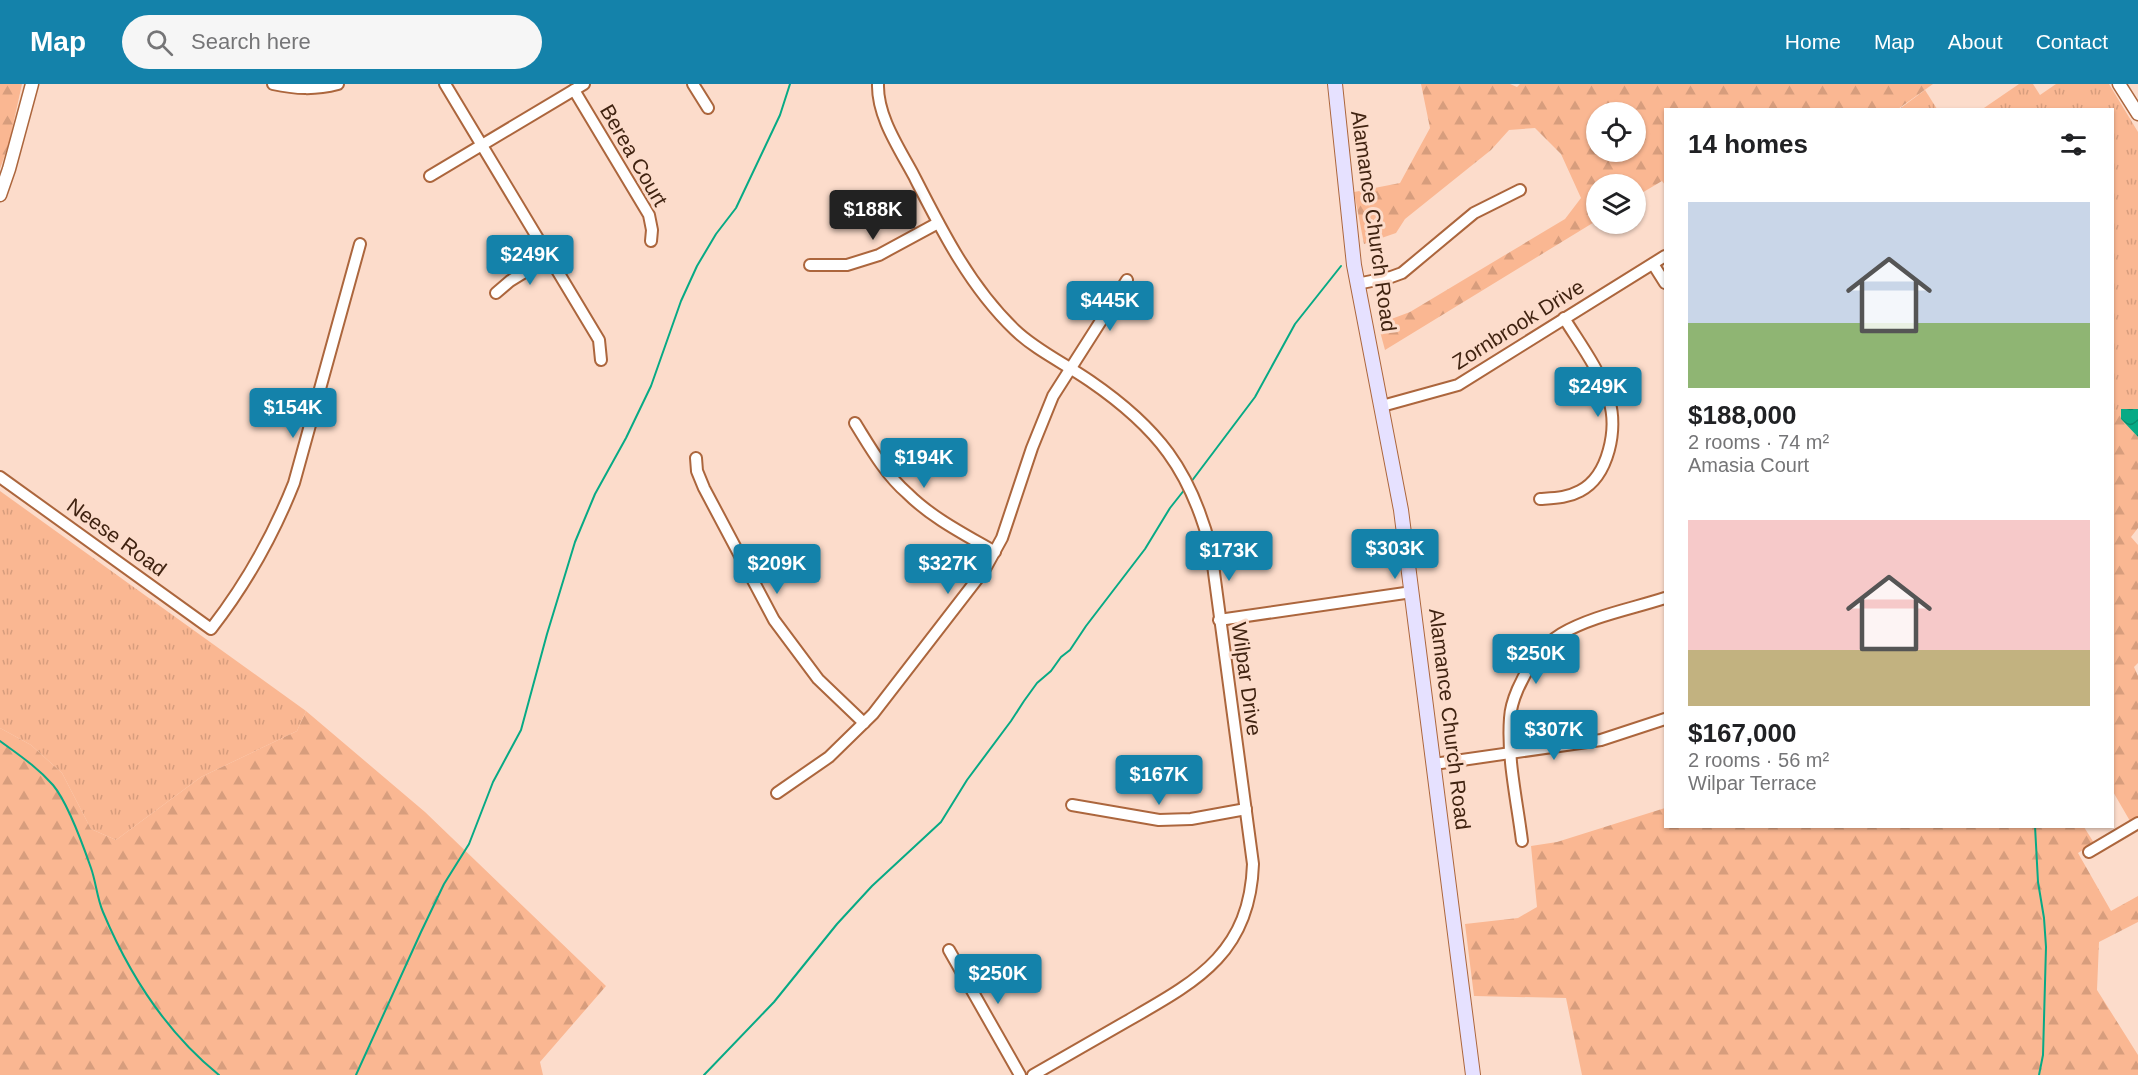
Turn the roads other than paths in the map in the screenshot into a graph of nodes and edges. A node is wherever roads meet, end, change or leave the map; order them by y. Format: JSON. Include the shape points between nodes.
{"nodes":[{"id":1,"x":32,"y":84,"type":"edge"},
{"id":2,"x":273,"y":84,"type":"edge"},
{"id":3,"x":338,"y":84,"type":"edge"},
{"id":4,"x":445,"y":84,"type":"edge"},
{"id":5,"x":584,"y":84,"type":"edge"},
{"id":6,"x":693,"y":84,"type":"edge"},
{"id":7,"x":878,"y":84,"type":"edge"},
{"id":8,"x":1335,"y":84,"type":"edge"},
{"id":9,"x":2119,"y":84,"type":"edge"},
{"id":10,"x":574,"y":90,"type":"junction"},
{"id":11,"x":708,"y":108,"type":"dead end"},
{"id":12,"x":2138,"y":114,"type":"edge"},
{"id":13,"x":481,"y":145,"type":"junction"},
{"id":14,"x":430,"y":176,"type":"dead end"},
{"id":15,"x":1520,"y":190,"type":"dead end"},
{"id":16,"x":0,"y":195,"type":"edge"},
{"id":17,"x":938,"y":223,"type":"junction"},
{"id":18,"x":651,"y":241,"type":"dead end"},
{"id":19,"x":360,"y":244,"type":"dead end"},
{"id":20,"x":549,"y":257,"type":"junction"},
{"id":21,"x":1664,"y":257,"type":"edge"},
{"id":22,"x":1653,"y":264,"type":"junction"},
{"id":23,"x":810,"y":265,"type":"dead end"},
{"id":24,"x":1127,"y":280,"type":"dead end"},
{"id":25,"x":1664,"y":281,"type":"edge"},
{"id":26,"x":1357,"y":284,"type":"junction"},
{"id":27,"x":496,"y":293,"type":"dead end"},
{"id":28,"x":1564,"y":318,"type":"junction"},
{"id":29,"x":602,"y":360,"type":"dead end"},
{"id":30,"x":1070,"y":369,"type":"junction"},
{"id":31,"x":1382,"y":406,"type":"junction"},
{"id":32,"x":855,"y":423,"type":"dead end"},
{"id":33,"x":696,"y":458,"type":"dead end"},
{"id":34,"x":0,"y":477,"type":"edge"},
{"id":35,"x":1540,"y":499,"type":"dead end"},
{"id":36,"x":995,"y":552,"type":"junction"},
{"id":37,"x":1412,"y":592,"type":"junction"},
{"id":38,"x":1664,"y":598,"type":"edge"},
{"id":39,"x":1219,"y":620,"type":"junction"},
{"id":40,"x":1664,"y":719,"type":"edge"},
{"id":41,"x":864,"y":723,"type":"junction"},
{"id":42,"x":1510,"y":753,"type":"junction"},
{"id":43,"x":1434,"y":764,"type":"junction"},
{"id":44,"x":777,"y":793,"type":"dead end"},
{"id":45,"x":1072,"y":805,"type":"dead end"},
{"id":46,"x":1245,"y":809,"type":"junction"},
{"id":47,"x":2138,"y":823,"type":"edge"},
{"id":48,"x":1522,"y":841,"type":"dead end"},
{"id":49,"x":2089,"y":852,"type":"dead end"},
{"id":50,"x":950,"y":950,"type":"dead end"},
{"id":51,"x":1020,"y":1075,"type":"edge"},
{"id":52,"x":1033,"y":1075,"type":"edge"},
{"id":53,"x":1473,"y":1075,"type":"edge"}],
"edges":[{"from":1,"to":16,"type":"street"},
{"from":2,"to":3,"type":"street","via":[[298,89]]},
{"from":4,"to":13,"type":"street"},
{"from":5,"to":10,"type":"street"},
{"from":6,"to":11,"type":"street"},
{"from":7,"to":17,"type":"street","name":"Wilpar Drive","via":[[888,126]]},
{"from":8,"to":26,"type":"main road","name":"Alamance Church Road"},
{"from":9,"to":12,"type":"street"},
{"from":10,"to":13,"type":"street"},
{"from":10,"to":18,"type":"street","name":"Berea Court","via":[[649,215]]},
{"from":13,"to":14,"type":"street"},
{"from":13,"to":20,"type":"street"},
{"from":15,"to":26,"type":"street","via":[[1474,213],[1402,273]]},
{"from":17,"to":23,"type":"street","via":[[879,255],[847,265]]},
{"from":17,"to":30,"type":"street","name":"Wilpar Drive","via":[[995,310],[1018,333]]},
{"from":19,"to":34,"type":"street","name":"Neese Road","via":[[291,492],[256,565],[211,629]]},
{"from":20,"to":27,"type":"street"},
{"from":20,"to":29,"type":"street","via":[[599,340]]},
{"from":21,"to":22,"type":"street","name":"Zornbrook Drive"},
{"from":22,"to":25,"type":"street"},
{"from":22,"to":28,"type":"street","name":"Zornbrook Drive"},
{"from":24,"to":30,"type":"street"},
{"from":26,"to":31,"type":"main road","name":"Alamance Church Road"},
{"from":28,"to":31,"type":"street","name":"Zornbrook Drive","via":[[1458,385]]},
{"from":28,"to":35,"type":"street","via":[[1609,399],[1611,438],[1596,478],[1583,490],[1565,498]]},
{"from":30,"to":36,"type":"street","via":[[1042,422]]},
{"from":30,"to":39,"type":"street","name":"Wilpar Drive","via":[[1138,417],[1180,471],[1207,533]]},
{"from":31,"to":37,"type":"main road","name":"Alamance Church Road"},
{"from":32,"to":36,"type":"street","via":[[906,493],[938,519]]},
{"from":33,"to":41,"type":"street","via":[[704,488],[774,620],[818,679]]},
{"from":36,"to":41,"type":"street"},
{"from":37,"to":39,"type":"street"},
{"from":37,"to":43,"type":"main road","name":"Alamance Church Road"},
{"from":38,"to":42,"type":"street","via":[[1588,623],[1550,642],[1527,671],[1517,692],[1510,716]]},
{"from":39,"to":46,"type":"street","name":"Wilpar Drive"},
{"from":40,"to":42,"type":"street","via":[[1601,740]]},
{"from":41,"to":44,"type":"street","via":[[829,757]]},
{"from":42,"to":43,"type":"street"},
{"from":42,"to":48,"type":"street"},
{"from":43,"to":53,"type":"main road","name":"Alamance Church Road"},
{"from":45,"to":46,"type":"street","via":[[1159,820],[1191,819]]},
{"from":46,"to":52,"type":"street","name":"Wilpar Drive","via":[[1252,864],[1251,892],[1240,925],[1218,958],[1180,991]]},
{"from":47,"to":49,"type":"street"},
{"from":50,"to":51,"type":"street"}]}
